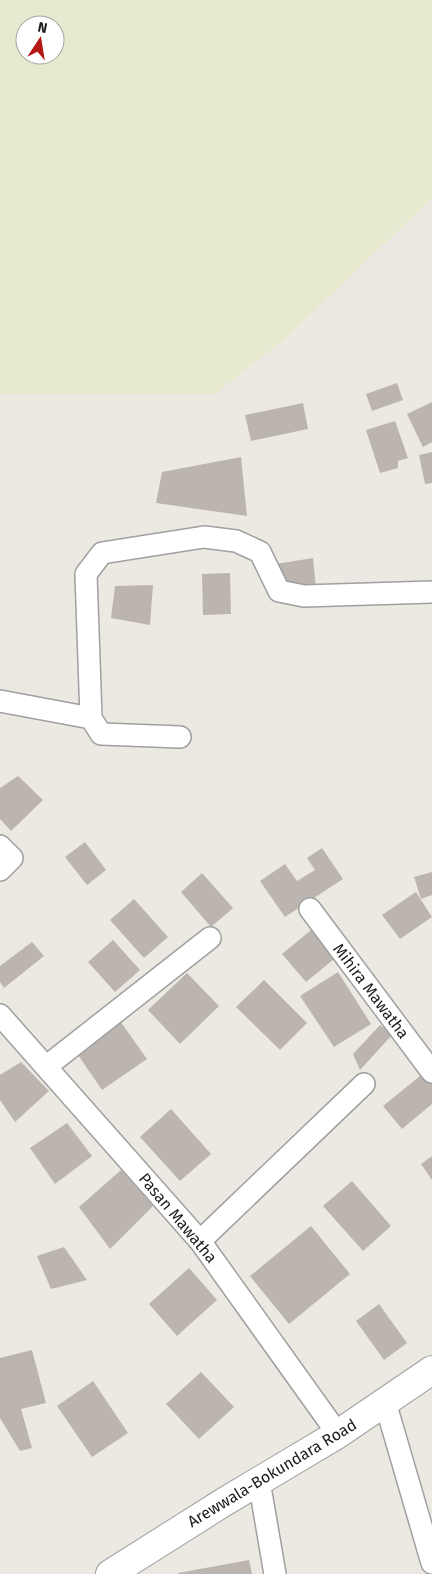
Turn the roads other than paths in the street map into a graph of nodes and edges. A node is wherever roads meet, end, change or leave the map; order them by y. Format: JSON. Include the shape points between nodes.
{"nodes":[{"id":1,"x":432,"y":592,"type":"edge"},
{"id":2,"x":0,"y":701,"type":"edge"},
{"id":3,"x":91,"y":718,"type":"junction"},
{"id":4,"x":180,"y":737,"type":"dead end"},
{"id":5,"x":0,"y":846,"type":"edge"},
{"id":6,"x":0,"y":870,"type":"edge"},
{"id":7,"x":310,"y":910,"type":"dead end"},
{"id":8,"x":210,"y":938,"type":"dead end"},
{"id":9,"x":0,"y":1015,"type":"edge"},
{"id":10,"x":47,"y":1066,"type":"junction"},
{"id":11,"x":432,"y":1072,"type":"edge"},
{"id":12,"x":364,"y":1084,"type":"dead end"},
{"id":13,"x":200,"y":1241,"type":"junction"},
{"id":14,"x":432,"y":1370,"type":"edge"},
{"id":15,"x":385,"y":1402,"type":"junction"},
{"id":16,"x":338,"y":1434,"type":"junction"},
{"id":17,"x":259,"y":1481,"type":"junction"},
{"id":18,"x":432,"y":1563,"type":"edge"},
{"id":19,"x":110,"y":1574,"type":"edge"},
{"id":20,"x":275,"y":1574,"type":"edge"}],
"edges":[{"from":1,"to":3,"type":"street","via":[[304,596],[279,591],[260,552],[236,541],[204,537],[102,554],[86,574]]},
{"from":2,"to":3,"type":"street"},
{"from":3,"to":4,"type":"street","via":[[102,734]]},
{"from":5,"to":6,"type":"street","via":[[12,858]]},
{"from":7,"to":11,"type":"street","name":"Mihira Mawatha"},
{"from":8,"to":10,"type":"street"},
{"from":9,"to":10,"type":"street","name":"Pasan Mawatha"},
{"from":10,"to":13,"type":"street","name":"Pasan Mawatha"},
{"from":12,"to":13,"type":"street"},
{"from":13,"to":16,"type":"street","name":"Pasan Mawatha"},
{"from":14,"to":15,"type":"street","name":"Arewwala-Bokundara Road"},
{"from":15,"to":16,"type":"street","name":"Arewwala-Bokundara Road"},
{"from":15,"to":18,"type":"street"},
{"from":16,"to":17,"type":"street","name":"Arewwala-Bokundara Road"},
{"from":17,"to":19,"type":"street","name":"Arewwala-Bokundara Road"},
{"from":17,"to":20,"type":"street"}]}
